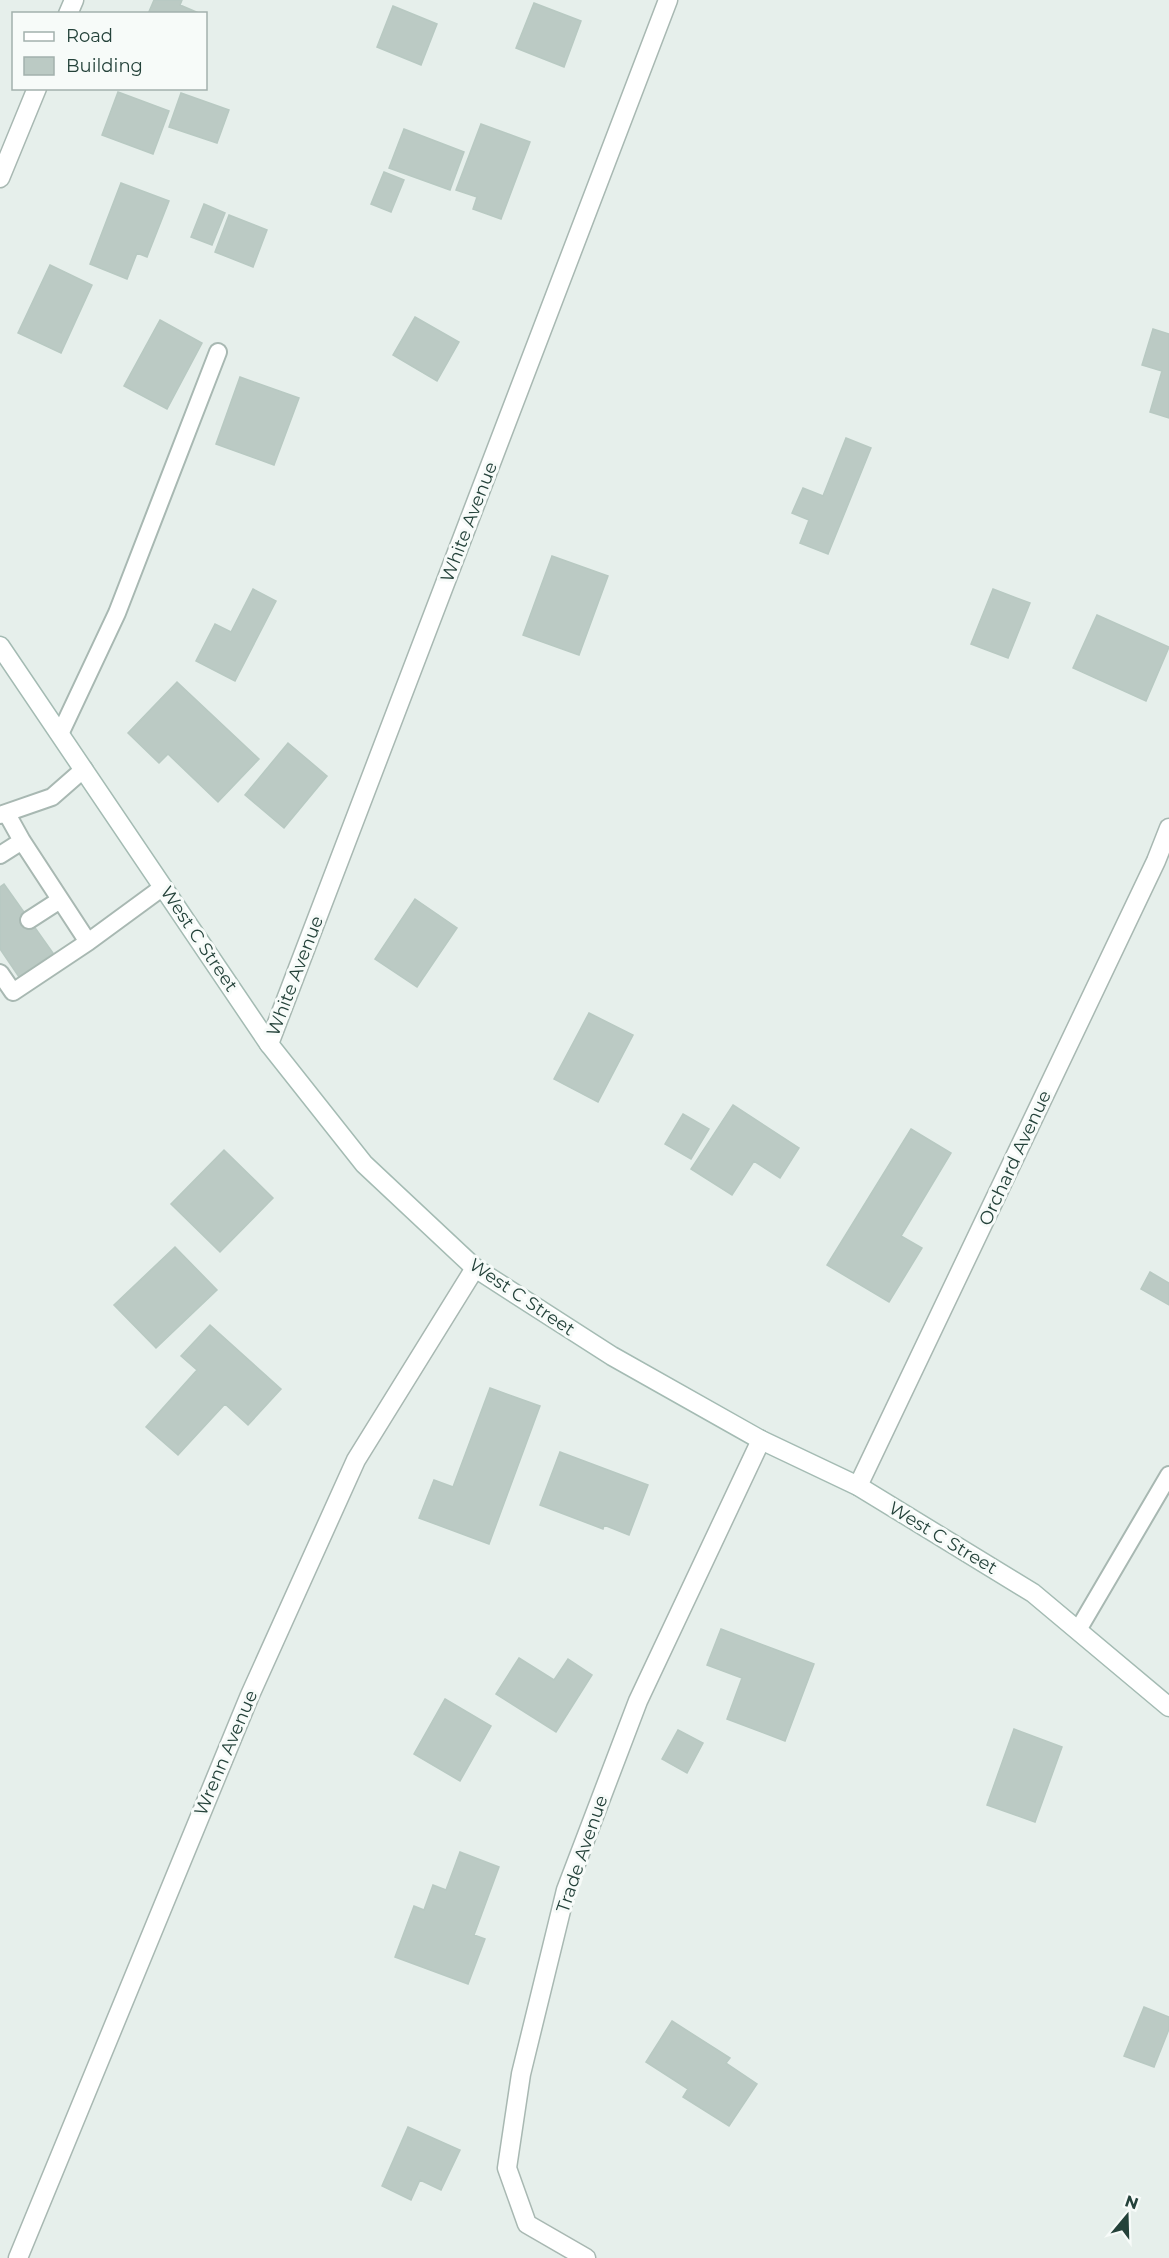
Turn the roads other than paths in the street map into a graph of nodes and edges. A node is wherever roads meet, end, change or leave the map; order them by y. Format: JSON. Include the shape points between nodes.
{"nodes":[{"id":1,"x":668,"y":0,"type":"edge"},
{"id":2,"x":36,"y":90,"type":"edge"},
{"id":3,"x":0,"y":178,"type":"edge"},
{"id":4,"x":218,"y":352,"type":"dead end"},
{"id":5,"x":0,"y":646,"type":"edge"},
{"id":6,"x":60,"y":734,"type":"junction"},
{"id":7,"x":84,"y":769,"type":"junction"},
{"id":8,"x":4,"y":815,"type":"edge"},
{"id":9,"x":1169,"y":828,"type":"edge"},
{"id":10,"x":22,"y":841,"type":"junction"},
{"id":11,"x":0,"y":855,"type":"edge"},
{"id":12,"x":163,"y":887,"type":"junction"},
{"id":13,"x":60,"y":900,"type":"junction"},
{"id":14,"x":29,"y":920,"type":"dead end"},
{"id":15,"x":88,"y":942,"type":"junction"},
{"id":16,"x":0,"y":973,"type":"edge"},
{"id":17,"x":269,"y":1044,"type":"junction"},
{"id":18,"x":475,"y":1268,"type":"junction"},
{"id":19,"x":761,"y":1440,"type":"junction"},
{"id":20,"x":1169,"y":1475,"type":"edge"},
{"id":21,"x":858,"y":1486,"type":"junction"},
{"id":22,"x":1078,"y":1630,"type":"junction"},
{"id":23,"x":1169,"y":1707,"type":"edge"},
{"id":24,"x":18,"y":2258,"type":"edge"},
{"id":25,"x":586,"y":2258,"type":"edge"}],
"edges":[{"from":1,"to":17,"type":"street","name":"White Avenue"},
{"from":2,"to":3,"type":"street"},
{"from":4,"to":6,"type":"lane","via":[[117,613]]},
{"from":5,"to":6,"type":"street","name":"West C Street"},
{"from":6,"to":7,"type":"street","name":"West C Street"},
{"from":7,"to":8,"type":"lane","via":[[52,797]]},
{"from":7,"to":12,"type":"street","name":"West C Street"},
{"from":8,"to":10,"type":"lane"},
{"from":9,"to":21,"type":"street","name":"Orchard Avenue"},
{"from":10,"to":11,"type":"lane"},
{"from":10,"to":13,"type":"lane"},
{"from":12,"to":15,"type":"lane"},
{"from":12,"to":17,"type":"street","name":"West C Street"},
{"from":13,"to":14,"type":"lane"},
{"from":13,"to":15,"type":"lane"},
{"from":15,"to":16,"type":"lane","via":[[13,992]]},
{"from":17,"to":18,"type":"street","name":"West C Street","via":[[364,1164]]},
{"from":18,"to":19,"type":"street","name":"West C Street","via":[[612,1356]]},
{"from":18,"to":24,"type":"street","name":"Wrenn Avenue","via":[[352,1470],[250,1695]]},
{"from":19,"to":21,"type":"street","name":"West C Street"},
{"from":19,"to":25,"type":"street","name":"Trade Avenue","via":[[638,1701],[566,1890],[521,2074],[507,2168],[527,2224]]},
{"from":20,"to":22,"type":"lane"},
{"from":21,"to":22,"type":"street","name":"West C Street","via":[[1034,1593]]},
{"from":22,"to":23,"type":"street","name":"West C Street"}]}
